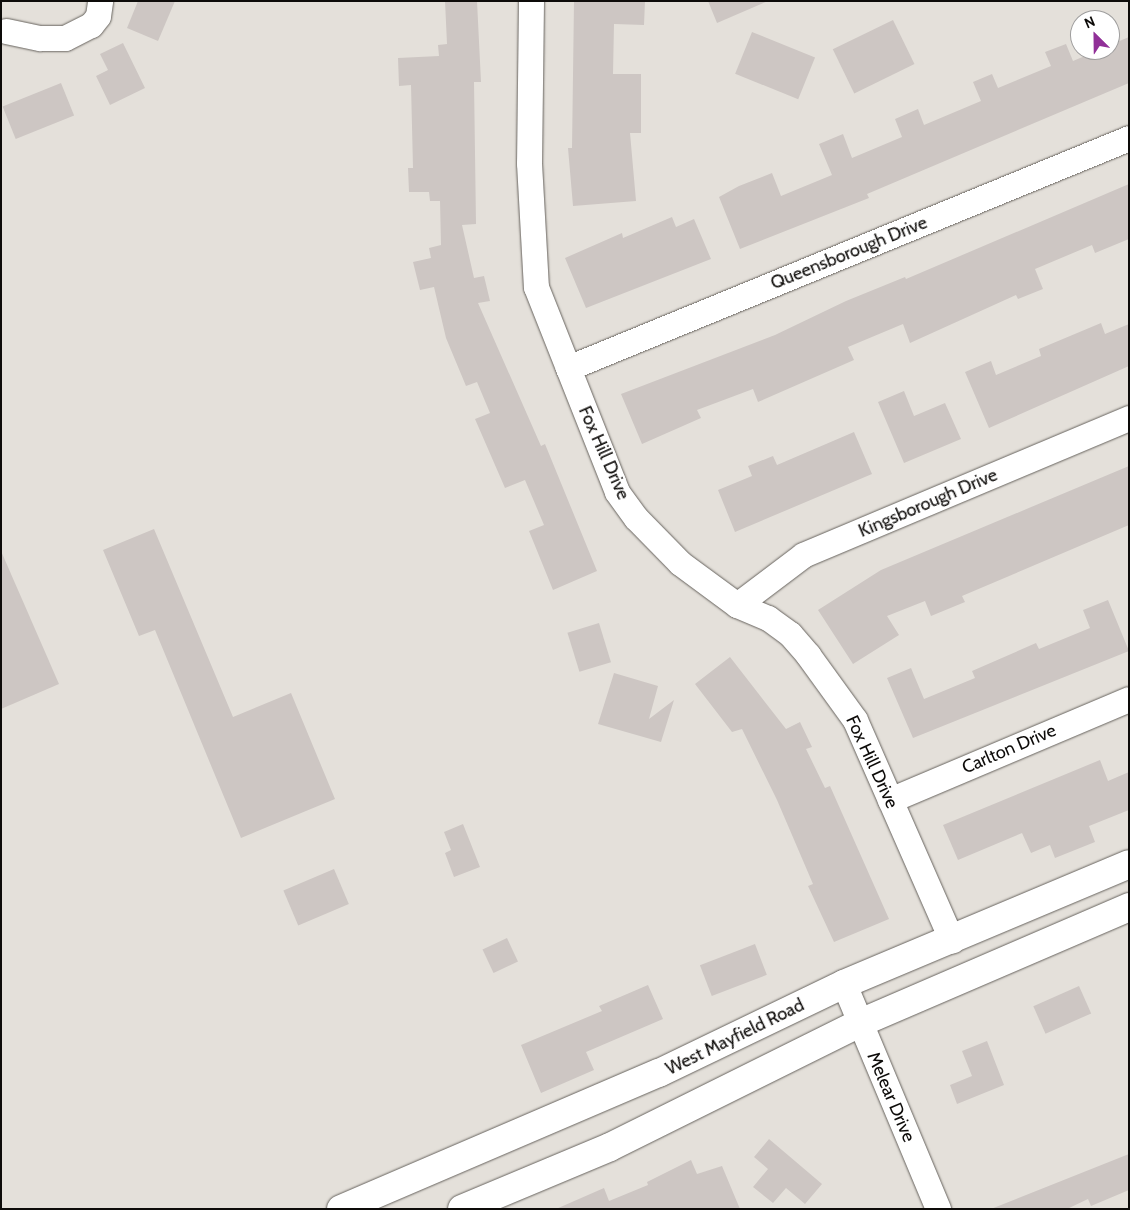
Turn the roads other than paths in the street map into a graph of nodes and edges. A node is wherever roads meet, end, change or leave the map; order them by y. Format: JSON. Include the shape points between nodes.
{"nodes":[{"id":1,"x":100,"y":1,"type":"edge"},
{"id":2,"x":531,"y":1,"type":"edge"},
{"id":3,"x":6,"y":31,"type":"dead end"},
{"id":4,"x":1129,"y":138,"type":"edge"},
{"id":5,"x":568,"y":368,"type":"junction"},
{"id":6,"x":1129,"y":418,"type":"edge"},
{"id":7,"x":737,"y":605,"type":"junction"},
{"id":8,"x":1129,"y":699,"type":"edge"},
{"id":9,"x":890,"y":800,"type":"junction"},
{"id":10,"x":1129,"y":864,"type":"edge"},
{"id":11,"x":1129,"y":907,"type":"edge"},
{"id":12,"x":952,"y":941,"type":"junction"},
{"id":13,"x":844,"y":984,"type":"junction"},
{"id":14,"x":860,"y":1023,"type":"junction"},
{"id":15,"x":341,"y":1209,"type":"edge"},
{"id":16,"x":462,"y":1209,"type":"edge"},
{"id":17,"x":938,"y":1209,"type":"edge"}],
"edges":[{"from":1,"to":3,"type":"street","via":[[98,16],[91,25],[65,38],[40,38]]},
{"from":2,"to":5,"type":"street","name":"Fox Hill Drive","via":[[529,163],[532,256],[536,287]]},
{"from":4,"to":5,"type":"street","name":"Queensborough Drive"},
{"from":5,"to":7,"type":"street","name":"Fox Hill Drive","via":[[617,492],[631,512],[680,563]]},
{"from":6,"to":7,"type":"street","name":"Kingsborough Drive","via":[[803,555]]},
{"from":7,"to":9,"type":"street","name":"Fox Hill Drive","via":[[790,634],[808,655],[855,720]]},
{"from":8,"to":9,"type":"street","name":"Carlton Drive"},
{"from":9,"to":12,"type":"street","name":"Fox Hill Drive"},
{"from":10,"to":12,"type":"main road","name":"West Mayfield Road"},
{"from":11,"to":14,"type":"main road"},
{"from":12,"to":13,"type":"main road","name":"West Mayfield Road"},
{"from":13,"to":14,"type":"street","name":"Melear Drive"},
{"from":13,"to":15,"type":"main road","name":"West Mayfield Road","via":[[659,1073]]},
{"from":14,"to":16,"type":"main road","via":[[610,1147]]},
{"from":14,"to":17,"type":"street","name":"Melear Drive"}]}
